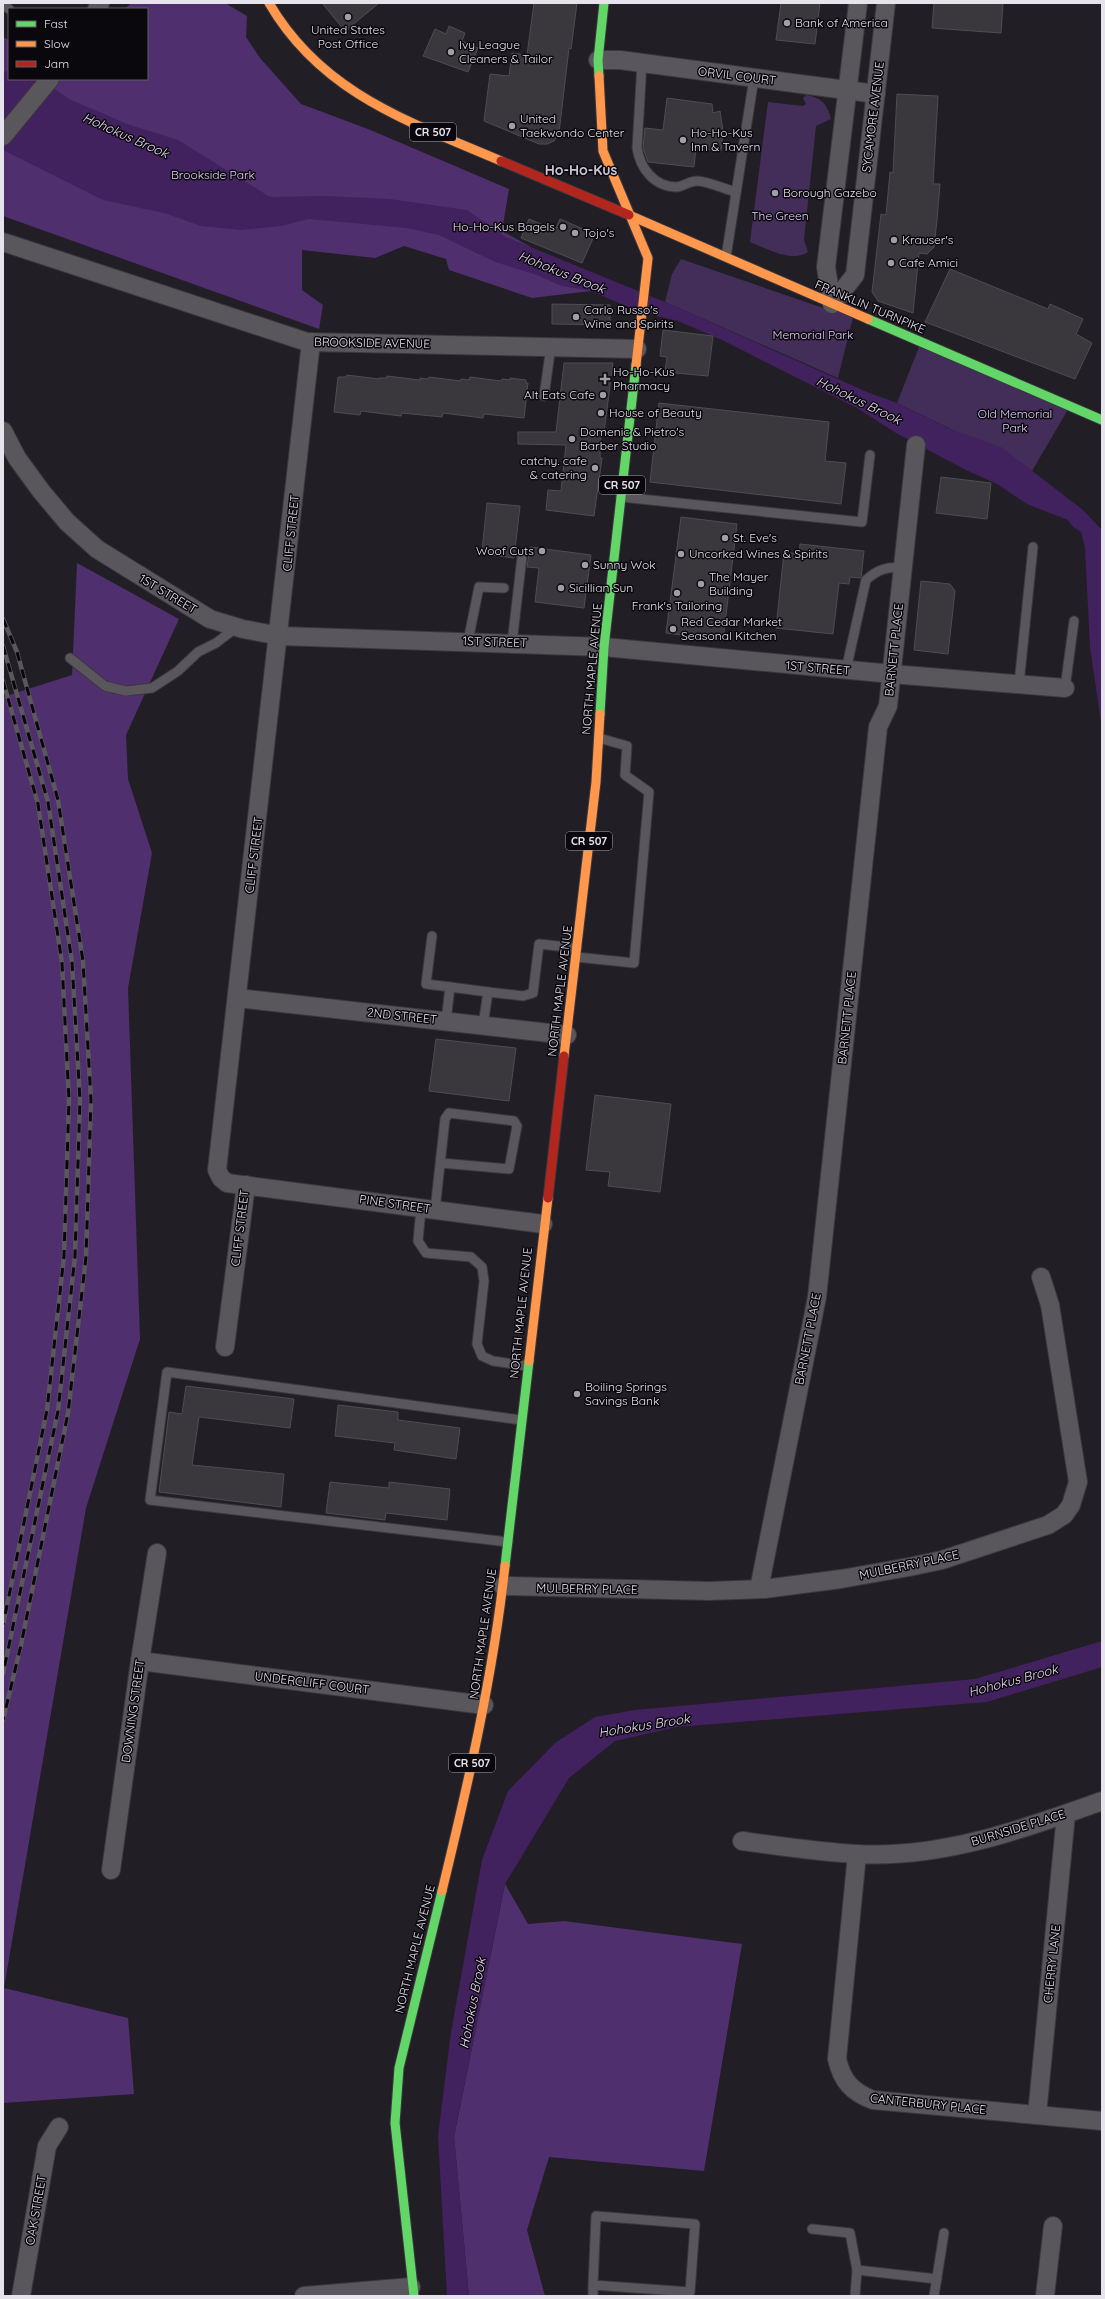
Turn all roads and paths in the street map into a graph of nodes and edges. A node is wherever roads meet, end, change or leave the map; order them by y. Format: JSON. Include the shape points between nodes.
{"nodes":[{"id":1,"x":269,"y":3,"type":"edge"},
{"id":2,"x":604,"y":3,"type":"edge"},
{"id":3,"x":858,"y":3,"type":"edge"},
{"id":4,"x":886,"y":3,"type":"edge"},
{"id":5,"x":598,"y":60,"type":"junction"},
{"id":6,"x":642,"y":63,"type":"junction"},
{"id":7,"x":754,"y":78,"type":"junction"},
{"id":8,"x":49,"y":80,"type":"edge"},
{"id":9,"x":848,"y":90,"type":"junction"},
{"id":10,"x":876,"y":94,"type":"junction"},
{"id":11,"x":3,"y":136,"type":"edge"},
{"id":12,"x":736,"y":192,"type":"junction"},
{"id":13,"x":629,"y":215,"type":"junction"},
{"id":14,"x":3,"y":242,"type":"edge"},
{"id":15,"x":726,"y":258,"type":"junction"},
{"id":16,"x":832,"y":304,"type":"junction"},
{"id":17,"x":311,"y":342,"type":"junction"},
{"id":18,"x":551,"y":346,"type":"junction"},
{"id":19,"x":637,"y":350,"type":"junction"},
{"id":20,"x":544,"y":396,"type":"dead end"},
{"id":21,"x":1102,"y":420,"type":"edge"},
{"id":22,"x":3,"y":431,"type":"edge"},
{"id":23,"x":916,"y":445,"type":"dead end"},
{"id":24,"x":870,"y":455,"type":"dead end"},
{"id":25,"x":621,"y":497,"type":"junction"},
{"id":26,"x":1032,"y":547,"type":"dead end"},
{"id":27,"x":522,"y":557,"type":"dead end"},
{"id":28,"x":903,"y":568,"type":"junction"},
{"id":29,"x":504,"y":588,"type":"dead end"},
{"id":30,"x":1074,"y":621,"type":"dead end"},
{"id":31,"x":236,"y":627,"type":"junction"},
{"id":32,"x":280,"y":636,"type":"junction"},
{"id":33,"x":468,"y":641,"type":"junction"},
{"id":34,"x":512,"y":643,"type":"junction"},
{"id":35,"x":604,"y":647,"type":"junction"},
{"id":36,"x":70,"y":658,"type":"dead end"},
{"id":37,"x":846,"y":670,"type":"junction"},
{"id":38,"x":892,"y":674,"type":"junction"},
{"id":39,"x":1019,"y":684,"type":"junction"},
{"id":40,"x":1065,"y":688,"type":"joint"},
{"id":41,"x":598,"y":738,"type":"junction"},
{"id":42,"x":432,"y":936,"type":"dead end"},
{"id":43,"x":576,"y":953,"type":"junction"},
{"id":44,"x":450,"y":987,"type":"junction"},
{"id":45,"x":488,"y":992,"type":"junction"},
{"id":46,"x":237,"y":998,"type":"junction"},
{"id":47,"x":446,"y":1021,"type":"junction"},
{"id":48,"x":484,"y":1025,"type":"junction"},
{"id":49,"x":567,"y":1035,"type":"junction"},
{"id":50,"x":441,"y":1163,"type":"junction"},
{"id":51,"x":246,"y":1185,"type":"junction"},
{"id":52,"x":428,"y":1209,"type":"junction"},
{"id":53,"x":543,"y":1224,"type":"junction"},
{"id":54,"x":1041,"y":1277,"type":"dead end"},
{"id":55,"x":225,"y":1347,"type":"dead end"},
{"id":56,"x":527,"y":1366,"type":"junction"},
{"id":57,"x":521,"y":1420,"type":"junction"},
{"id":58,"x":508,"y":1542,"type":"junction"},
{"id":59,"x":157,"y":1553,"type":"dead end"},
{"id":60,"x":503,"y":1586,"type":"junction"},
{"id":61,"x":759,"y":1589,"type":"junction"},
{"id":62,"x":140,"y":1661,"type":"junction"},
{"id":63,"x":484,"y":1705,"type":"junction"},
{"id":64,"x":1102,"y":1801,"type":"edge"},
{"id":65,"x":1066,"y":1814,"type":"junction"},
{"id":66,"x":742,"y":1841,"type":"dead end"},
{"id":67,"x":857,"y":1854,"type":"junction"},
{"id":68,"x":111,"y":1870,"type":"dead end"},
{"id":69,"x":1037,"y":2115,"type":"junction"},
{"id":70,"x":1102,"y":2121,"type":"edge"},
{"id":71,"x":59,"y":2127,"type":"dead end"},
{"id":72,"x":1053,"y":2226,"type":"dead end"},
{"id":73,"x":812,"y":2229,"type":"dead end"},
{"id":74,"x":944,"y":2232,"type":"dead end"},
{"id":75,"x":857,"y":2270,"type":"junction"},
{"id":76,"x":937,"y":2279,"type":"junction"},
{"id":77,"x":593,"y":2285,"type":"junction"},
{"id":78,"x":413,"y":2291,"type":"edge"},
{"id":79,"x":21,"y":2296,"type":"edge"},
{"id":80,"x":304,"y":2296,"type":"edge"},
{"id":81,"x":593,"y":2296,"type":"edge"},
{"id":82,"x":855,"y":2296,"type":"edge"},
{"id":83,"x":934,"y":2296,"type":"edge"},
{"id":84,"x":1045,"y":2296,"type":"edge"}],
"edges":[{"from":1,"to":13,"type":"main road","number":"CR 507","via":[[290,36],[316,63],[340,84],[367,102]]},
{"from":2,"to":5,"type":"main road"},
{"from":3,"to":9,"type":"street"},
{"from":4,"to":10,"type":"street","name":"SYCAMORE AVENUE"},
{"from":5,"to":6,"type":"street","name":"ORVIL COURT"},
{"from":5,"to":13,"type":"main road","via":[[603,151]]},
{"from":6,"to":7,"type":"street","name":"ORVIL COURT"},
{"from":6,"to":12,"type":"lane","via":[[637,148],[644,171],[663,185],[678,187],[697,181]]},
{"from":7,"to":9,"type":"street","name":"ORVIL COURT"},
{"from":7,"to":12,"type":"lane"},
{"from":8,"to":11,"type":"street"},
{"from":9,"to":10,"type":"street","name":"ORVIL COURT"},
{"from":9,"to":16,"type":"street","via":[[826,267]]},
{"from":10,"to":16,"type":"street","name":"SYCAMORE AVENUE","via":[[855,275]]},
{"from":12,"to":15,"type":"lane"},
{"from":13,"to":15,"type":"main road","name":"FRANKLIN TURNPIKE"},
{"from":13,"to":19,"type":"main road","name":"NORTH MAPLE AVENUE","number":"CR 507","via":[[648,258]]},
{"from":14,"to":17,"type":"street","name":"BROOKSIDE AVENUE"},
{"from":15,"to":16,"type":"main road","name":"FRANKLIN TURNPIKE"},
{"from":16,"to":21,"type":"main road","name":"FRANKLIN TURNPIKE"},
{"from":17,"to":18,"type":"street","name":"BROOKSIDE AVENUE"},
{"from":17,"to":32,"type":"street","name":"CLIFF STREET"},
{"from":18,"to":19,"type":"street","name":"BROOKSIDE AVENUE"},
{"from":18,"to":20,"type":"lane"},
{"from":19,"to":25,"type":"main road","name":"NORTH MAPLE AVENUE","number":"CR 507"},
{"from":22,"to":31,"type":"street","name":"1ST STREET","via":[[41,491],[97,550],[210,619]]},
{"from":23,"to":28,"type":"street","name":"BARNETT PLACE"},
{"from":24,"to":25,"type":"lane","via":[[862,522]]},
{"from":25,"to":35,"type":"main road","name":"NORTH MAPLE AVENUE","number":"CR 507"},
{"from":26,"to":39,"type":"lane"},
{"from":27,"to":34,"type":"lane"},
{"from":28,"to":37,"type":"lane","via":[[877,570],[866,580]]},
{"from":28,"to":38,"type":"street","name":"BARNETT PLACE"},
{"from":29,"to":33,"type":"lane","via":[[480,587]]},
{"from":30,"to":40,"type":"lane"},
{"from":31,"to":32,"type":"street","name":"1ST STREET"},
{"from":31,"to":36,"type":"lane","via":[[216,643],[198,652],[152,688],[126,691],[105,686]]},
{"from":32,"to":33,"type":"street","name":"1ST STREET"},
{"from":32,"to":46,"type":"street","name":"CLIFF STREET"},
{"from":33,"to":34,"type":"street","name":"1ST STREET"},
{"from":34,"to":35,"type":"street","name":"1ST STREET"},
{"from":35,"to":37,"type":"street","name":"1ST STREET"},
{"from":35,"to":41,"type":"main road","name":"NORTH MAPLE AVENUE","number":"CR 507"},
{"from":37,"to":38,"type":"street","name":"1ST STREET"},
{"from":38,"to":39,"type":"street","name":"1ST STREET"},
{"from":38,"to":61,"type":"street","name":"BARNETT PLACE","via":[[888,706],[878,727],[817,1298]]},
{"from":39,"to":40,"type":"street","name":"1ST STREET"},
{"from":41,"to":43,"type":"main road","name":"NORTH MAPLE AVENUE","number":"CR 507","via":[[596,782]]},
{"from":41,"to":43,"type":"lane","via":[[627,746],[625,776],[650,792],[634,963]]},
{"from":42,"to":44,"type":"lane","via":[[426,984]]},
{"from":43,"to":45,"type":"lane","via":[[539,944],[533,993],[523,996]]},
{"from":43,"to":49,"type":"main road","name":"NORTH MAPLE AVENUE","number":"CR 507"},
{"from":44,"to":45,"type":"lane"},
{"from":44,"to":47,"type":"lane"},
{"from":45,"to":48,"type":"lane"},
{"from":46,"to":47,"type":"street","name":"2ND STREET"},
{"from":46,"to":51,"type":"street","name":"CLIFF STREET","via":[[217,1170],[227,1183]]},
{"from":47,"to":48,"type":"street","name":"2ND STREET"},
{"from":48,"to":49,"type":"street","name":"2ND STREET"},
{"from":49,"to":53,"type":"main road","name":"NORTH MAPLE AVENUE","number":"CR 507"},
{"from":50,"to":50,"type":"lane","via":[[445,1119],[449,1113],[514,1121],[517,1126],[508,1169]]},
{"from":50,"to":52,"type":"lane"},
{"from":51,"to":52,"type":"street","name":"PINE STREET"},
{"from":51,"to":55,"type":"street","name":"CLIFF STREET"},
{"from":52,"to":53,"type":"street","name":"PINE STREET"},
{"from":52,"to":56,"type":"lane","via":[[418,1240],[426,1253],[471,1257],[482,1267],[484,1281],[477,1344],[482,1356],[493,1361]]},
{"from":53,"to":56,"type":"main road","name":"NORTH MAPLE AVENUE","number":"CR 507"},
{"from":54,"to":61,"type":"street","name":"MULBERRY PLACE","via":[[1050,1305],[1078,1470],[1078,1489],[1064,1515],[1048,1525],[1018,1537],[942,1560],[841,1579]]},
{"from":56,"to":57,"type":"main road","name":"NORTH MAPLE AVENUE","number":"CR 507"},
{"from":57,"to":58,"type":"main road","name":"NORTH MAPLE AVENUE","number":"CR 507"},
{"from":57,"to":58,"type":"lane","via":[[167,1372],[150,1500]]},
{"from":58,"to":60,"type":"main road","name":"NORTH MAPLE AVENUE","number":"CR 507"},
{"from":59,"to":62,"type":"street","name":"DOWNING STREET"},
{"from":60,"to":61,"type":"street","name":"MULBERRY PLACE","via":[[709,1591]]},
{"from":60,"to":63,"type":"main road","name":"NORTH MAPLE AVENUE","number":"CR 507"},
{"from":62,"to":63,"type":"street","name":"UNDERCLIFF COURT"},
{"from":62,"to":68,"type":"street","name":"DOWNING STREET"},
{"from":63,"to":78,"type":"main road","name":"NORTH MAPLE AVENUE","number":"CR 507","via":[[470,1774],[399,2068],[395,2122]]},
{"from":64,"to":65,"type":"street","name":"BURNSIDE PLACE"},
{"from":65,"to":67,"type":"street","name":"BURNSIDE PLACE","via":[[967,1843],[918,1851]]},
{"from":65,"to":69,"type":"street","name":"CHERRY LANE"},
{"from":66,"to":67,"type":"street","name":"BURNSIDE PLACE"},
{"from":67,"to":69,"type":"street","name":"CANTERBURY PLACE","via":[[837,2059],[840,2074],[848,2086],[859,2095],[873,2100]]},
{"from":69,"to":70,"type":"street","name":"CANTERBURY PLACE"},
{"from":71,"to":79,"type":"street","name":"OAK STREET","via":[[47,2146]]},
{"from":72,"to":84,"type":"street"},
{"from":73,"to":75,"type":"lane","via":[[850,2234]]},
{"from":74,"to":76,"type":"lane"},
{"from":75,"to":76,"type":"lane"},
{"from":75,"to":82,"type":"lane"},
{"from":76,"to":83,"type":"lane"},
{"from":77,"to":77,"type":"lane","via":[[690,2292],[695,2224],[596,2216]]},
{"from":77,"to":81,"type":"lane"},
{"from":78,"to":80,"type":"street"}]}
